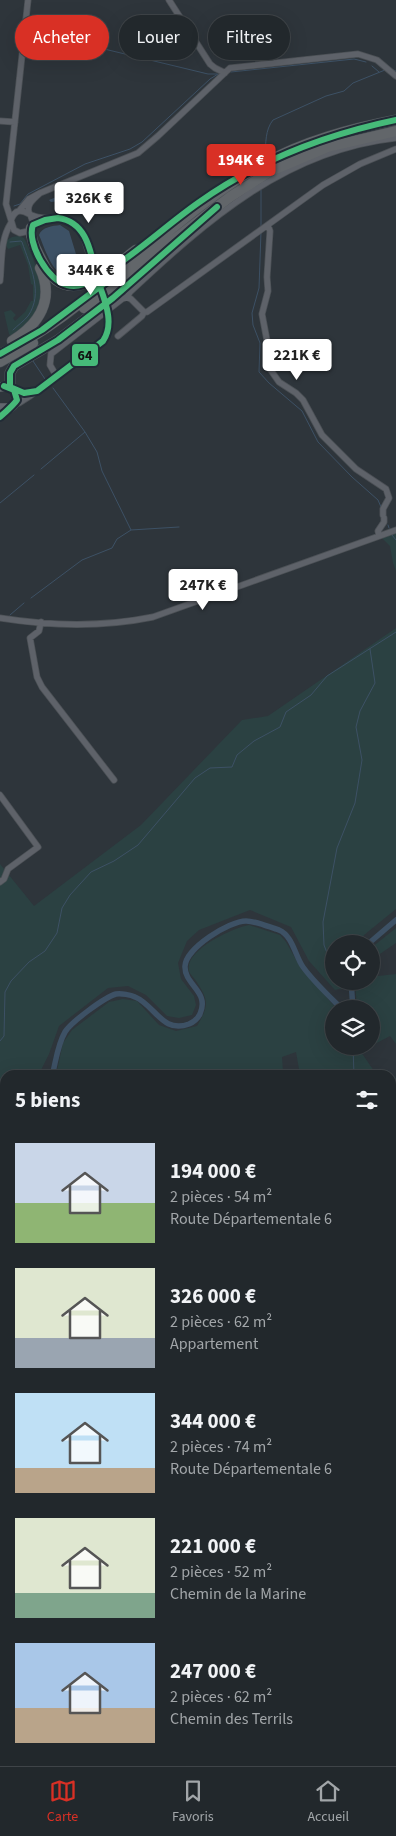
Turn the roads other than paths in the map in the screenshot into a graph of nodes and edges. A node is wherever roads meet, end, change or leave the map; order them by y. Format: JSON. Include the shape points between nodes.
{"nodes":[{"id":1,"x":28,"y":0,"type":"edge"},
{"id":2,"x":169,"y":0,"type":"edge"},
{"id":3,"x":225,"y":73,"type":"junction"},
{"id":4,"x":396,"y":76,"type":"edge"},
{"id":5,"x":396,"y":120,"type":"edge"},
{"id":6,"x":0,"y":121,"type":"edge"},
{"id":7,"x":15,"y":122,"type":"junction"},
{"id":8,"x":396,"y":131,"type":"edge"},
{"id":9,"x":396,"y":138,"type":"edge"},
{"id":10,"x":396,"y":149,"type":"edge"},
{"id":11,"x":263,"y":164,"type":"junction"},
{"id":12,"x":40,"y":193,"type":"junction"},
{"id":13,"x":6,"y":201,"type":"junction"},
{"id":14,"x":19,"y":211,"type":"junction"},
{"id":15,"x":29,"y":214,"type":"junction"},
{"id":16,"x":49,"y":218,"type":"junction"},
{"id":17,"x":202,"y":218,"type":"junction"},
{"id":18,"x":11,"y":221,"type":"junction"},
{"id":19,"x":268,"y":225,"type":"junction"},
{"id":20,"x":32,"y":227,"type":"junction"},
{"id":21,"x":18,"y":232,"type":"junction"},
{"id":22,"x":3,"y":248,"type":"junction"},
{"id":23,"x":0,"y":281,"type":"edge"},
{"id":24,"x":127,"y":297,"type":"junction"},
{"id":25,"x":144,"y":312,"type":"junction"},
{"id":26,"x":118,"y":336,"type":"dead end"},
{"id":27,"x":0,"y":348,"type":"edge"},
{"id":28,"x":0,"y":354,"type":"edge"},
{"id":29,"x":0,"y":362,"type":"edge"},
{"id":30,"x":57,"y":376,"type":"junction"},
{"id":31,"x":8,"y":388,"type":"edge"},
{"id":32,"x":37,"y":391,"type":"junction"},
{"id":33,"x":16,"y":403,"type":"junction"},
{"id":34,"x":3,"y":408,"type":"edge"},
{"id":35,"x":0,"y":417,"type":"edge"},
{"id":36,"x":396,"y":530,"type":"edge"},
{"id":37,"x":379,"y":535,"type":"junction"},
{"id":38,"x":0,"y":618,"type":"edge"},
{"id":39,"x":42,"y":622,"type":"junction"},
{"id":40,"x":114,"y":780,"type":"dead end"},
{"id":41,"x":0,"y":796,"type":"edge"},
{"id":42,"x":0,"y":882,"type":"edge"}],
"edges":[{"from":1,"to":7,"type":"street"},
{"from":2,"to":3,"type":"street","via":[[210,64]]},
{"from":3,"to":4,"type":"street","via":[[233,67],[358,54],[377,60]]},
{"from":3,"to":12,"type":"street","via":[[138,153]]},
{"from":5,"to":11,"type":"highway","via":[[325,137]]},
{"from":6,"to":7,"type":"street"},
{"from":7,"to":13,"type":"street"},
{"from":8,"to":17,"type":"highway","via":[[300,157],[269,172]]},
{"from":9,"to":24,"type":"street","via":[[320,156],[271,179],[211,221],[158,265]]},
{"from":10,"to":19,"type":"street","via":[[323,185]]},
{"from":11,"to":20,"type":"highway","via":[[232,180],[105,273],[85,284],[68,286],[52,277],[30,234]]},
{"from":11,"to":28,"type":"highway","via":[[188,216],[66,314]]},
{"from":12,"to":14,"type":"street","via":[[29,199]]},
{"from":12,"to":15,"type":"street","via":[[31,202]]},
{"from":13,"to":14,"type":"street"},
{"from":13,"to":18,"type":"street"},
{"from":14,"to":15,"type":"street"},
{"from":14,"to":18,"type":"street"},
{"from":15,"to":16,"type":"street"},
{"from":15,"to":20,"type":"street","via":[[33,219]]},
{"from":16,"to":20,"type":"street"},
{"from":16,"to":30,"type":"street","bridge":true,"via":[[64,219],[80,228],[108,317],[108,330],[103,342]]},
{"from":17,"to":29,"type":"highway","via":[[70,319]]},
{"from":17,"to":31,"type":"highway","via":[[113,298],[58,340],[14,366]]},
{"from":18,"to":21,"type":"street"},
{"from":18,"to":22,"type":"street","via":[[5,232]]},
{"from":19,"to":25,"type":"street"},
{"from":19,"to":37,"type":"street","via":[[268,291],[262,318],[270,369],[279,382],[302,400],[322,435],[349,463],[386,489],[389,498],[383,509],[384,522],[378,530]]},
{"from":20,"to":21,"type":"street","via":[[26,232]]},
{"from":21,"to":22,"type":"street","via":[[8,236]]},
{"from":21,"to":27,"type":"highway","via":[[26,237],[43,274],[45,303],[32,326]]},
{"from":22,"to":23,"type":"street"},
{"from":24,"to":25,"type":"street"},
{"from":24,"to":30,"type":"street","via":[[51,354],[50,365]]},
{"from":25,"to":26,"type":"street"},
{"from":30,"to":32,"type":"street"},
{"from":31,"to":32,"type":"street","via":[[24,393]]},
{"from":31,"to":33,"type":"main road","via":[[17,395]]},
{"from":32,"to":33,"type":"street"},
{"from":33,"to":34,"type":"main road"},
{"from":34,"to":35,"type":"main road"},
{"from":36,"to":37,"type":"street"},
{"from":37,"to":39,"type":"street","via":[[153,617],[100,624]]},
{"from":38,"to":39,"type":"street"},
{"from":39,"to":40,"type":"street","via":[[29,643],[40,683]]},
{"from":41,"to":42,"type":"street","via":[[38,848],[8,869]]}]}
